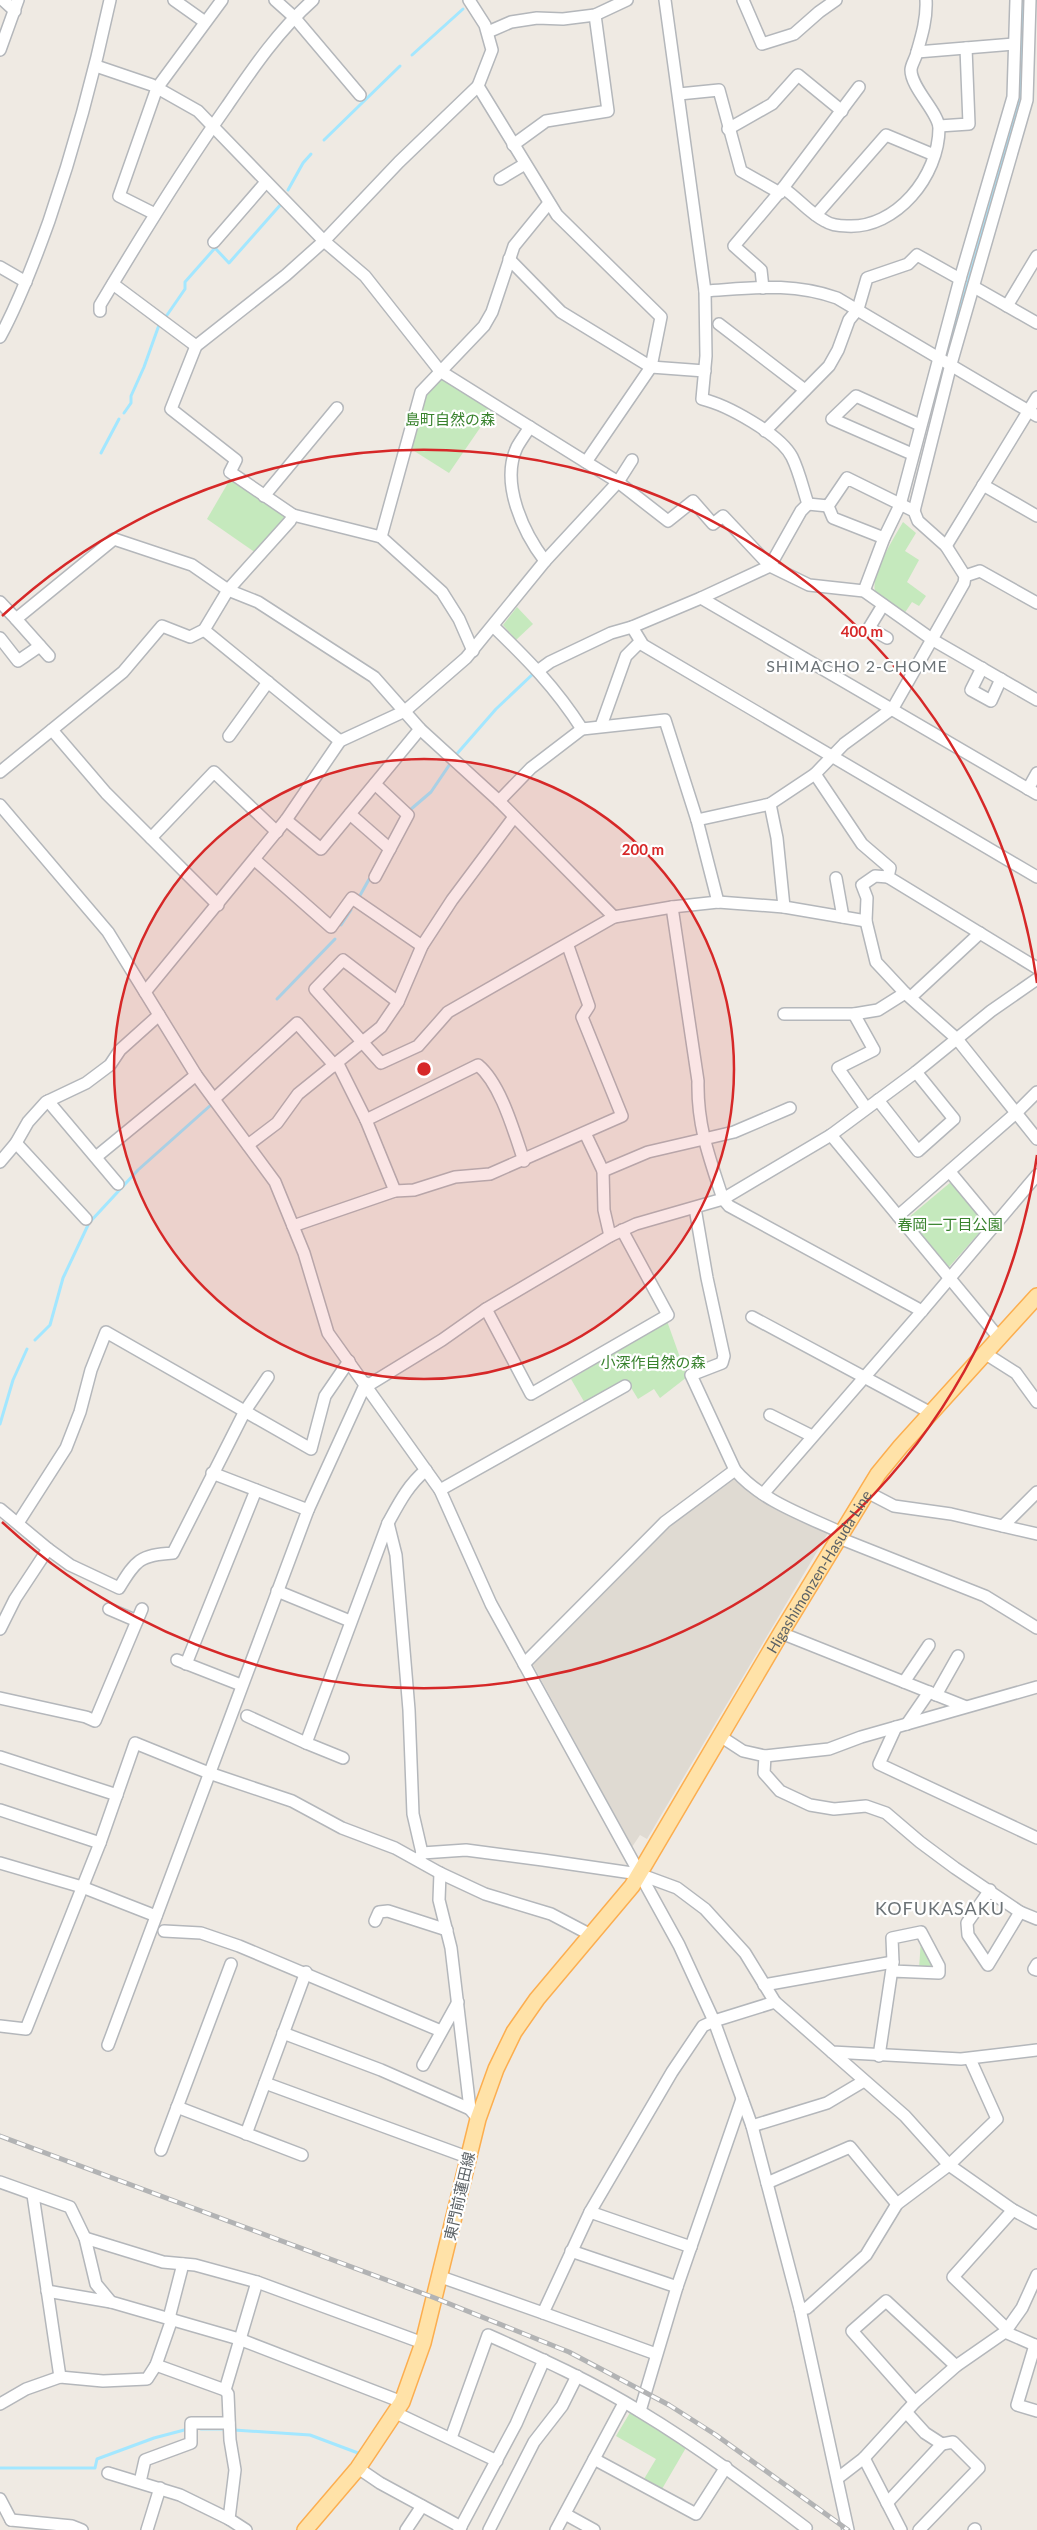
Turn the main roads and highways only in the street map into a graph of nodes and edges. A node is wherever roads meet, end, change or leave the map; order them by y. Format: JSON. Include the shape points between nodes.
{"nodes":[{"id":1,"x":1037,"y":1296,"type":"edge"},
{"id":2,"x":639,"y":1874,"type":"joint"},
{"id":3,"x":305,"y":2530,"type":"edge"}],
"edges":[{"from":1,"to":2,"type":"main road","name":"Higashimonzen-Hasuda Line","via":[[894,1453],[867,1492]]},
{"from":2,"to":3,"type":"main road","name":"東門前蓮田線","via":[[626,1896],[537,1999],[514,2032],[474,2114],[440,2277],[423,2343],[399,2408],[358,2468]]}]}
